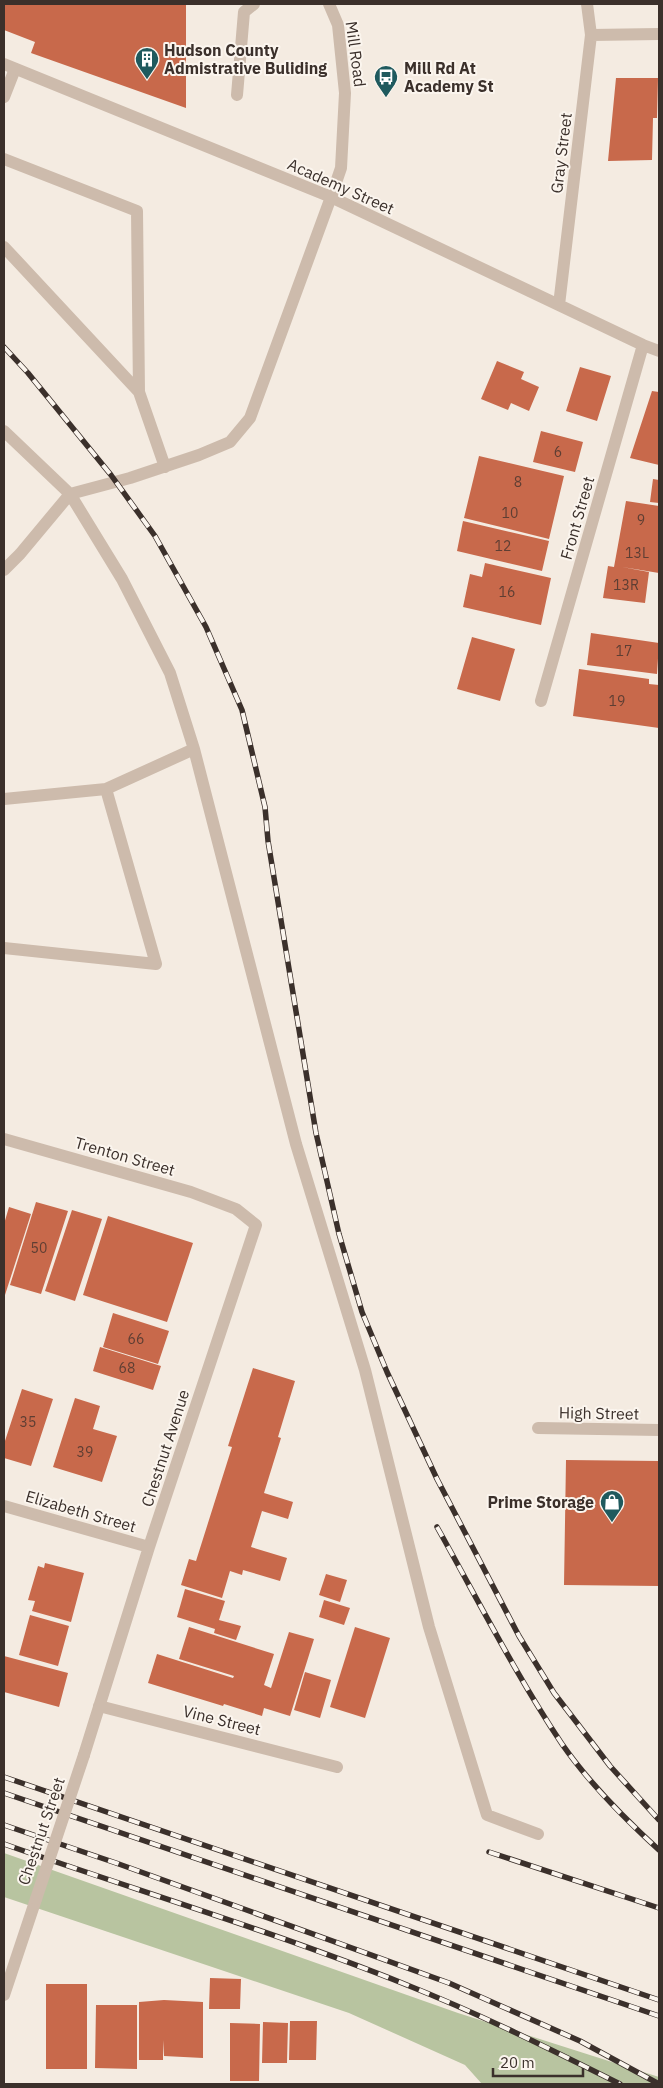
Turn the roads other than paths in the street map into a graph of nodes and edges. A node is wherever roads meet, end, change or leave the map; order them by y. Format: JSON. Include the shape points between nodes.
{"nodes":[{"id":1,"x":254,"y":4,"type":"edge"},
{"id":2,"x":329,"y":4,"type":"edge"},
{"id":3,"x":586,"y":4,"type":"edge"},
{"id":4,"x":659,"y":34,"type":"edge"},
{"id":5,"x":591,"y":35,"type":"junction"},
{"id":6,"x":9,"y":67,"type":"edge"},
{"id":7,"x":237,"y":95,"type":"dead end"},
{"id":8,"x":4,"y":97,"type":"edge"},
{"id":9,"x":4,"y":159,"type":"edge"},
{"id":10,"x":331,"y":197,"type":"junction"},
{"id":11,"x":4,"y":247,"type":"edge"},
{"id":12,"x":559,"y":305,"type":"junction"},
{"id":13,"x":643,"y":345,"type":"junction"},
{"id":14,"x":659,"y":351,"type":"edge"},
{"id":15,"x":139,"y":392,"type":"junction"},
{"id":16,"x":4,"y":431,"type":"edge"},
{"id":17,"x":165,"y":467,"type":"junction"},
{"id":18,"x":70,"y":494,"type":"junction"},
{"id":19,"x":4,"y":570,"type":"edge"},
{"id":20,"x":541,"y":700,"type":"dead end"},
{"id":21,"x":194,"y":749,"type":"junction"},
{"id":22,"x":106,"y":789,"type":"junction"},
{"id":23,"x":4,"y":799,"type":"edge"},
{"id":24,"x":4,"y":948,"type":"edge"},
{"id":25,"x":4,"y":1139,"type":"edge"},
{"id":26,"x":236,"y":1209,"type":"joint"},
{"id":27,"x":538,"y":1428,"type":"dead end"},
{"id":28,"x":659,"y":1430,"type":"edge"},
{"id":29,"x":4,"y":1506,"type":"edge"},
{"id":30,"x":148,"y":1547,"type":"junction"},
{"id":31,"x":99,"y":1706,"type":"junction"},
{"id":32,"x":337,"y":1766,"type":"dead end"},
{"id":33,"x":538,"y":1834,"type":"dead end"},
{"id":34,"x":4,"y":1995,"type":"edge"}],
"edges":[{"from":1,"to":7,"type":"street","via":[[244,12]]},
{"from":2,"to":10,"type":"street","name":"Mill Road","via":[[338,25],[345,93],[341,168]]},
{"from":3,"to":5,"type":"street","name":"Gray Street"},
{"from":4,"to":5,"type":"street"},
{"from":5,"to":12,"type":"street","name":"Gray Street"},
{"from":6,"to":8,"type":"street"},
{"from":6,"to":10,"type":"street","name":"Academy Street"},
{"from":9,"to":15,"type":"street","via":[[137,211]]},
{"from":10,"to":12,"type":"street","name":"Academy Street"},
{"from":10,"to":17,"type":"street","name":"Mill Road","via":[[250,418],[230,442]]},
{"from":11,"to":15,"type":"street"},
{"from":12,"to":13,"type":"street","name":"Academy Street"},
{"from":13,"to":14,"type":"street","name":"Academy Street"},
{"from":13,"to":20,"type":"street","name":"Front Street"},
{"from":15,"to":17,"type":"street"},
{"from":16,"to":18,"type":"street"},
{"from":17,"to":18,"type":"street","name":"Mill Road"},
{"from":18,"to":19,"type":"street"},
{"from":18,"to":21,"type":"street","via":[[122,579],[170,673]]},
{"from":21,"to":22,"type":"street"},
{"from":21,"to":33,"type":"street","via":[[296,1144],[365,1370],[429,1627],[484,1806],[487,1815]]},
{"from":22,"to":23,"type":"street"},
{"from":22,"to":24,"type":"street","via":[[156,964]]},
{"from":25,"to":26,"type":"street","name":"Trenton Street","via":[[191,1192]]},
{"from":26,"to":30,"type":"street","name":"Chestnut Avenue","via":[[256,1226]]},
{"from":27,"to":28,"type":"street","name":"High Street"},
{"from":29,"to":30,"type":"street","name":"Elizabeth Street"},
{"from":30,"to":31,"type":"street","name":"Chestnut Avenue"},
{"from":31,"to":32,"type":"street","name":"Vine Street"},
{"from":31,"to":34,"type":"street","name":"Chestnut Street","bridge":true}]}
